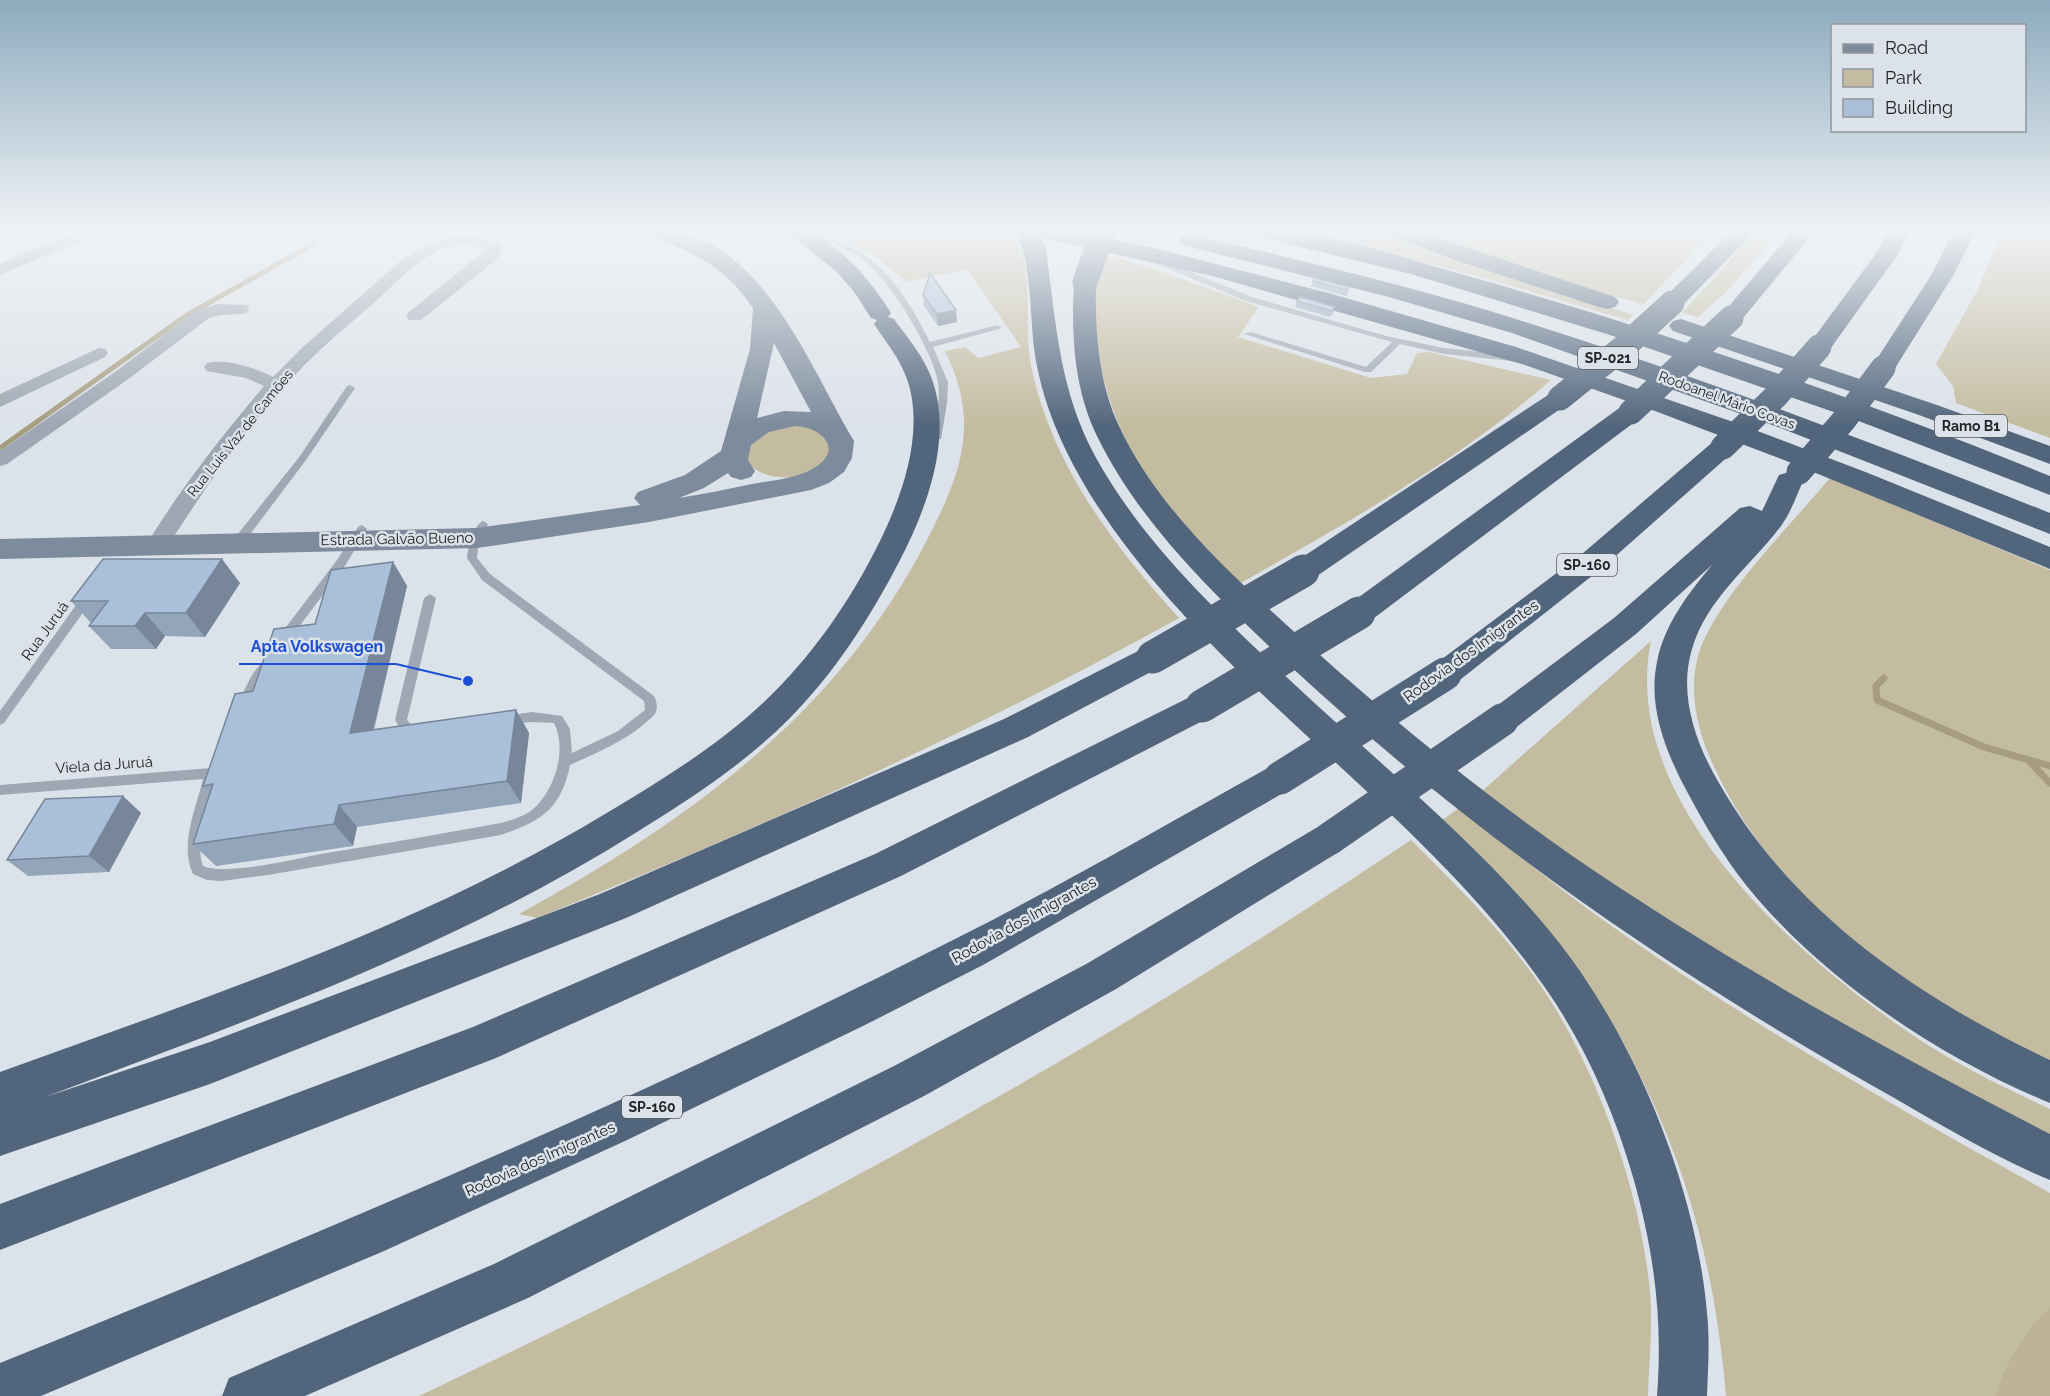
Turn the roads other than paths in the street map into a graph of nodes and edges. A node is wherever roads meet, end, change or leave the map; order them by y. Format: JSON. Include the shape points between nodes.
{"nodes":[{"id":1,"x":370,"y":297,"type":"edge"},
{"id":2,"x":439,"y":297,"type":"edge"},
{"id":3,"x":756,"y":297,"type":"edge"},
{"id":4,"x":869,"y":297,"type":"edge"},
{"id":5,"x":898,"y":297,"type":"edge"},
{"id":6,"x":1042,"y":297,"type":"edge"},
{"id":7,"x":1084,"y":297,"type":"edge"},
{"id":8,"x":1245,"y":297,"type":"edge"},
{"id":9,"x":1317,"y":297,"type":"edge"},
{"id":10,"x":1416,"y":297,"type":"edge"},
{"id":11,"x":1515,"y":297,"type":"edge"},
{"id":12,"x":1593,"y":297,"type":"edge"},
{"id":13,"x":1677,"y":297,"type":"edge"},
{"id":14,"x":1748,"y":297,"type":"edge"},
{"id":15,"x":1856,"y":297,"type":"edge"},
{"id":16,"x":1928,"y":297,"type":"edge"},
{"id":17,"x":241,"y":309,"type":"dead end"},
{"id":18,"x":764,"y":309,"type":"junction"},
{"id":19,"x":415,"y":316,"type":"dead end"},
{"id":20,"x":998,"y":328,"type":"dead end"},
{"id":21,"x":1248,"y":334,"type":"dead end"},
{"id":22,"x":1398,"y":341,"type":"junction"},
{"id":23,"x":928,"y":345,"type":"junction"},
{"id":24,"x":99,"y":353,"type":"dead end"},
{"id":25,"x":1535,"y":361,"type":"junction"},
{"id":26,"x":213,"y":367,"type":"dead end"},
{"id":27,"x":276,"y":385,"type":"junction"},
{"id":28,"x":350,"y":388,"type":"dead end"},
{"id":29,"x":0,"y":401,"type":"edge"},
{"id":30,"x":835,"y":431,"type":"junction"},
{"id":31,"x":735,"y":450,"type":"junction"},
{"id":32,"x":2050,"y":456,"type":"edge"},
{"id":33,"x":0,"y":460,"type":"edge"},
{"id":34,"x":1794,"y":476,"type":"junction"},
{"id":35,"x":916,"y":484,"type":"junction"},
{"id":36,"x":790,"y":485,"type":"junction"},
{"id":37,"x":2050,"y":486,"type":"edge"},
{"id":38,"x":2050,"y":524,"type":"edge"},
{"id":39,"x":480,"y":531,"type":"junction"},
{"id":40,"x":0,"y":534,"type":"edge"},
{"id":41,"x":359,"y":535,"type":"junction"},
{"id":42,"x":242,"y":537,"type":"junction"},
{"id":43,"x":161,"y":539,"type":"junction"},
{"id":44,"x":0,"y":549,"type":"edge"},
{"id":45,"x":2050,"y":559,"type":"edge"},
{"id":46,"x":95,"y":588,"type":"edge"},
{"id":47,"x":430,"y":598,"type":"dead end"},
{"id":48,"x":238,"y":719,"type":"edge"},
{"id":49,"x":0,"y":720,"type":"edge"},
{"id":50,"x":489,"y":722,"type":"edge"},
{"id":51,"x":435,"y":728,"type":"edge"},
{"id":52,"x":565,"y":762,"type":"junction"},
{"id":53,"x":0,"y":790,"type":"edge"},
{"id":54,"x":2050,"y":1082,"type":"edge"},
{"id":55,"x":0,"y":1093,"type":"edge"},
{"id":56,"x":0,"y":1134,"type":"edge"},
{"id":57,"x":2050,"y":1158,"type":"edge"},
{"id":58,"x":0,"y":1227,"type":"edge"},
{"id":59,"x":0,"y":1388,"type":"edge"},
{"id":60,"x":247,"y":1396,"type":"edge"},
{"id":61,"x":1683,"y":1396,"type":"edge"}],
"edges":[{"from":1,"to":27,"type":"street","name":"Rua Luis Vaz de Camões"},
{"from":2,"to":19,"type":"street","name":"Rua Luis Vaz de Camões"},
{"from":3,"to":18,"type":"main road","name":"Estrada Galvão Bueno"},
{"from":4,"to":35,"type":"highway","via":[[921,382],[926,428]]},
{"from":5,"to":23,"type":"lane"},
{"from":6,"to":61,"type":"highway","via":[[1052,386],[1082,458],[1127,528],[1196,608],[1496,899],[1536,943],[1585,1015],[1628,1102],[1673,1235],[1683,1301]]},
{"from":7,"to":57,"type":"highway","bridge":true,"via":[[1089,370],[1112,439],[1153,505],[1205,566],[1329,684],[1471,800],[1588,887],[1730,980]]},
{"from":8,"to":22,"type":"lane"},
{"from":9,"to":25,"type":"highway"},
{"from":10,"to":38,"type":"highway","name":"Rodoanel Mário Covas","number":"SP-021","via":[[1519,327],[1727,399]]},
{"from":11,"to":37,"type":"highway","name":"Rodoanel Mário Covas","number":"SP-021","via":[[1875,418]]},
{"from":12,"to":32,"type":"highway","number":"Ramo B1","via":[[1929,410]]},
{"from":13,"to":56,"type":"highway","bridge":true,"via":[[1560,398],[1303,571],[1153,657],[1016,728],[613,906],[210,1063]]},
{"from":14,"to":58,"type":"highway","bridge":true,"via":[[1631,412],[1359,613],[1202,706],[888,865],[492,1039]]},
{"from":15,"to":59,"type":"highway","name":"Rodovia dos Imigrantes","number":"SP-160","bridge":true,"via":[[1820,347],[1776,396],[1592,561],[1445,674],[1280,778],[971,951],[610,1128],[384,1228]]},
{"from":16,"to":34,"type":"highway","bridge":true,"via":[[1844,420]]},
{"from":17,"to":33,"type":"street","via":[[218,309],[203,314],[122,376]]},
{"from":18,"to":30,"type":"main road","name":"Estrada Galvão Bueno"},
{"from":18,"to":31,"type":"main road","via":[[762,349]]},
{"from":20,"to":23,"type":"lane"},
{"from":21,"to":22,"type":"lane","via":[[1368,370]]},
{"from":22,"to":25,"type":"lane","via":[[1444,351]]},
{"from":23,"to":35,"type":"lane","via":[[938,362],[944,396],[937,440]]},
{"from":24,"to":29,"type":"street"},
{"from":25,"to":45,"type":"highway","via":[[1813,462]]},
{"from":26,"to":27,"type":"street","via":[[251,373]]},
{"from":27,"to":43,"type":"street","name":"Rua Luis Vaz de Camões","via":[[196,485]]},
{"from":28,"to":42,"type":"lane","via":[[303,458]]},
{"from":30,"to":31,"type":"main road","name":"Estrada Galvão Bueno","via":[[811,419],[778,420],[749,432]]},
{"from":30,"to":36,"type":"main road","name":"Estrada Galvão Bueno","via":[[842,452],[837,462],[811,480]]},
{"from":31,"to":36,"type":"main road","name":"Estrada Galvão Bueno","via":[[739,470],[748,477],[760,483]]},
{"from":31,"to":39,"type":"main road","name":"Estrada Galvão Bueno","via":[[720,467],[702,477],[652,496]]},
{"from":34,"to":54,"type":"highway","via":[[1776,512],[1705,594],[1676,650],[1671,673],[1672,700],[1687,758],[1727,833],[1800,919],[1926,1016],[1993,1056]]},
{"from":34,"to":60,"type":"highway","bridge":true,"via":[[1625,626],[1502,720],[1329,839],[1102,976],[909,1081],[511,1281]]},
{"from":35,"to":55,"type":"highway","via":[[899,533],[867,597],[830,648],[776,711],[699,774],[605,836],[518,885],[433,924],[257,997]]},
{"from":36,"to":39,"type":"main road","name":"Estrada Galvão Bueno","via":[[649,513]]},
{"from":39,"to":41,"type":"main road","name":"Estrada Galvão Bueno"},
{"from":39,"to":52,"type":"lane","via":[[472,558],[486,577],[650,699],[651,711],[645,718]]},
{"from":40,"to":43,"type":"main road","name":"Estrada Galvão Bueno"},
{"from":41,"to":42,"type":"main road","name":"Estrada Galvão Bueno"},
{"from":41,"to":48,"type":"lane","via":[[275,651],[252,686]]},
{"from":42,"to":43,"type":"main road","name":"Estrada Galvão Bueno"},
{"from":43,"to":44,"type":"main road","name":"Estrada Galvão Bueno"},
{"from":46,"to":49,"type":"lane","name":"Rua Juruá"},
{"from":47,"to":51,"type":"lane","via":[[401,720],[409,729]]},
{"from":50,"to":52,"type":"lane","via":[[532,717],[558,719],[565,730]]},
{"from":52,"to":53,"type":"lane","name":"Viela da Juruá","via":[[550,800],[536,814],[501,829],[222,874],[198,870],[194,860],[195,837],[214,769]]}]}
